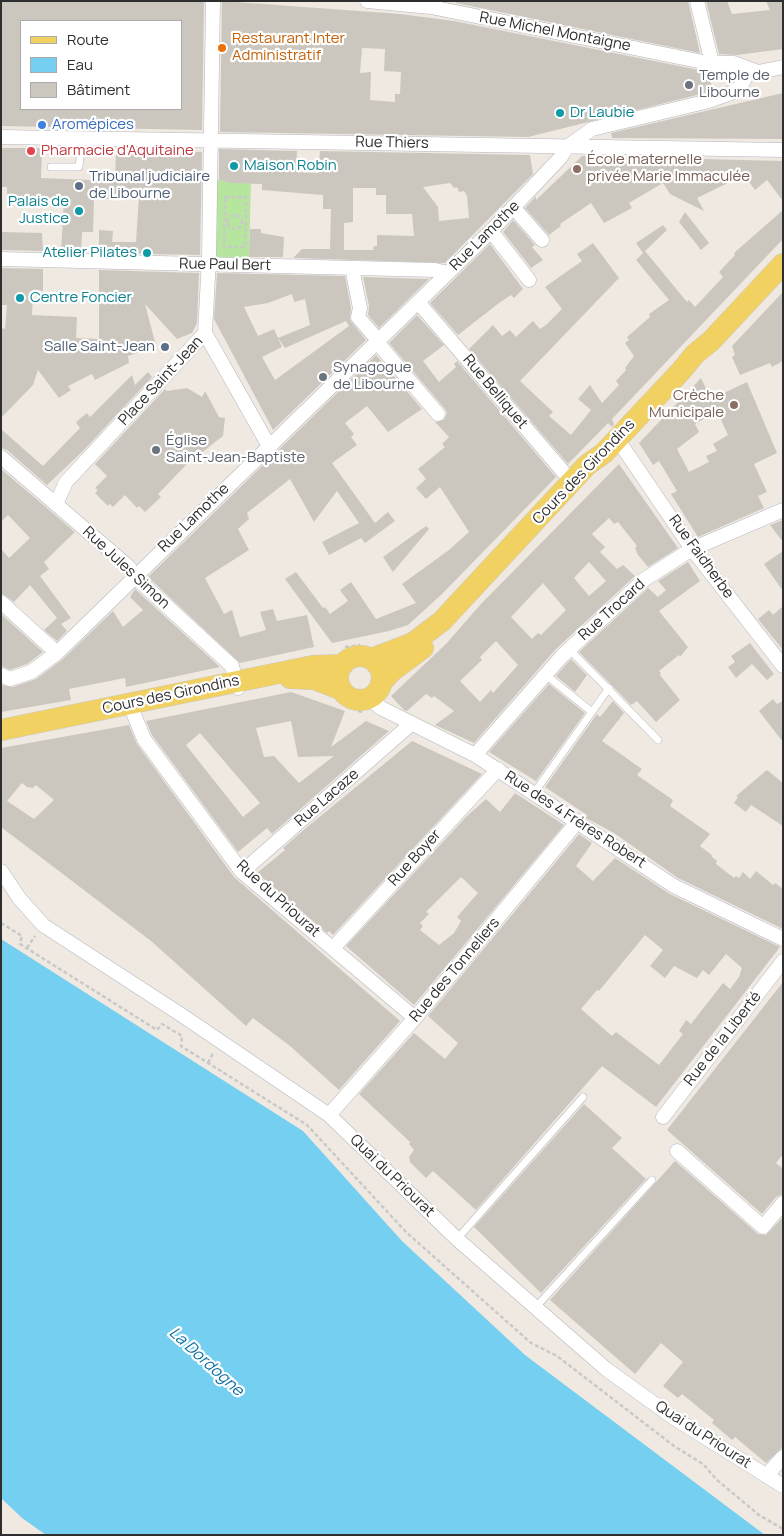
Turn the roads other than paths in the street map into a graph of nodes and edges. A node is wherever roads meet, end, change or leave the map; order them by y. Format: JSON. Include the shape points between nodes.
{"nodes":[{"id":1,"x":213,"y":1,"type":"edge"},
{"id":2,"x":367,"y":1,"type":"edge"},
{"id":3,"x":698,"y":1,"type":"edge"},
{"id":4,"x":712,"y":63,"type":"junction"},
{"id":5,"x":783,"y":67,"type":"edge"},
{"id":6,"x":750,"y":70,"type":"junction"},
{"id":7,"x":598,"y":128,"type":"junction"},
{"id":8,"x":1,"y":137,"type":"edge"},
{"id":9,"x":82,"y":139,"type":"junction"},
{"id":10,"x":211,"y":140,"type":"junction"},
{"id":11,"x":567,"y":147,"type":"junction"},
{"id":12,"x":602,"y":147,"type":"junction"},
{"id":13,"x":783,"y":150,"type":"edge"},
{"id":14,"x":51,"y":167,"type":"dead end"},
{"id":15,"x":513,"y":207,"type":"junction"},
{"id":16,"x":491,"y":231,"type":"junction"},
{"id":17,"x":542,"y":240,"type":"dead end"},
{"id":18,"x":1,"y":259,"type":"edge"},
{"id":19,"x":783,"y":264,"type":"edge"},
{"id":20,"x":208,"y":265,"type":"junction"},
{"id":21,"x":352,"y":268,"type":"junction"},
{"id":22,"x":448,"y":273,"type":"junction"},
{"id":23,"x":783,"y":277,"type":"edge"},
{"id":24,"x":529,"y":280,"type":"dead end"},
{"id":25,"x":418,"y":302,"type":"junction"},
{"id":26,"x":205,"y":333,"type":"junction"},
{"id":27,"x":376,"y":340,"type":"junction"},
{"id":28,"x":438,"y":414,"type":"dead end"},
{"id":29,"x":270,"y":446,"type":"junction"},
{"id":30,"x":622,"y":446,"type":"junction"},
{"id":31,"x":1,"y":457,"type":"edge"},
{"id":32,"x":572,"y":482,"type":"junction"},
{"id":33,"x":56,"y":504,"type":"junction"},
{"id":34,"x":783,"y":510,"type":"edge"},
{"id":35,"x":692,"y":548,"type":"junction"},
{"id":36,"x":134,"y":576,"type":"junction"},
{"id":37,"x":1,"y":602,"type":"edge"},
{"id":38,"x":569,"y":649,"type":"junction"},
{"id":39,"x":369,"y":651,"type":"junction"},
{"id":40,"x":56,"y":653,"type":"junction"},
{"id":41,"x":342,"y":656,"type":"junction"},
{"id":42,"x":783,"y":666,"type":"edge"},
{"id":43,"x":1,"y":675,"type":"edge"},
{"id":44,"x":546,"y":675,"type":"junction"},
{"id":45,"x":237,"y":684,"type":"junction"},
{"id":46,"x":609,"y":688,"type":"junction"},
{"id":47,"x":340,"y":689,"type":"junction"},
{"id":48,"x":375,"y":690,"type":"junction"},
{"id":49,"x":132,"y":710,"type":"junction"},
{"id":50,"x":592,"y":712,"type":"junction"},
{"id":51,"x":411,"y":724,"type":"junction"},
{"id":52,"x":1,"y":730,"type":"edge"},
{"id":53,"x":1,"y":738,"type":"edge"},
{"id":54,"x":658,"y":740,"type":"dead end"},
{"id":55,"x":475,"y":755,"type":"junction"},
{"id":56,"x":498,"y":769,"type":"junction"},
{"id":57,"x":534,"y":793,"type":"junction"},
{"id":58,"x":578,"y":821,"type":"junction"},
{"id":59,"x":1,"y":871,"type":"edge"},
{"id":60,"x":242,"y":872,"type":"junction"},
{"id":61,"x":783,"y":939,"type":"edge"},
{"id":62,"x":333,"y":948,"type":"junction"},
{"id":63,"x":783,"y":961,"type":"edge"},
{"id":64,"x":415,"y":1018,"type":"junction"},
{"id":65,"x":583,"y":1097,"type":"dead end"},
{"id":66,"x":328,"y":1115,"type":"junction"},
{"id":67,"x":663,"y":1117,"type":"dead end"},
{"id":68,"x":677,"y":1151,"type":"dead end"},
{"id":69,"x":652,"y":1180,"type":"dead end"},
{"id":70,"x":783,"y":1203,"type":"edge"},
{"id":71,"x":458,"y":1239,"type":"junction"},
{"id":72,"x":535,"y":1308,"type":"junction"},
{"id":73,"x":783,"y":1457,"type":"edge"},
{"id":74,"x":766,"y":1476,"type":"junction"},
{"id":75,"x":783,"y":1486,"type":"edge"}],
"edges":[{"from":1,"to":10,"type":"street"},
{"from":2,"to":4,"type":"street","name":"Rue Michel Montaigne","via":[[431,7]]},
{"from":3,"to":4,"type":"street"},
{"from":4,"to":6,"type":"street","name":"Rue Michel Montaigne","via":[[734,63]]},
{"from":5,"to":6,"type":"street","name":"Rue Michel Montaigne","via":[[758,72]]},
{"from":6,"to":7,"type":"street","name":"Rue Lamothe","via":[[740,87],[731,93]]},
{"from":7,"to":11,"type":"street","name":"Rue Lamothe"},
{"from":7,"to":12,"type":"street","via":[[596,135]]},
{"from":8,"to":9,"type":"street","name":"Rue Thiers"},
{"from":9,"to":10,"type":"street","name":"Rue Thiers"},
{"from":9,"to":14,"type":"lane","via":[[79,167]]},
{"from":10,"to":11,"type":"street","name":"Rue Thiers"},
{"from":10,"to":20,"type":"street"},
{"from":11,"to":12,"type":"street","name":"Rue Thiers"},
{"from":11,"to":15,"type":"street","name":"Rue Lamothe"},
{"from":12,"to":13,"type":"street","name":"Rue Thiers"},
{"from":15,"to":16,"type":"street","name":"Rue Lamothe"},
{"from":15,"to":17,"type":"street"},
{"from":16,"to":22,"type":"street","name":"Rue Lamothe"},
{"from":16,"to":24,"type":"street"},
{"from":18,"to":20,"type":"street","name":"Rue Paul Bert"},
{"from":19,"to":32,"type":"main road","name":"Cours des Girondins","via":[[604,453],[586,465]]},
{"from":20,"to":21,"type":"street","name":"Rue Paul Bert"},
{"from":20,"to":26,"type":"street"},
{"from":21,"to":22,"type":"street","name":"Rue Paul Bert"},
{"from":21,"to":27,"type":"street","via":[[360,308],[358,317]]},
{"from":22,"to":25,"type":"street","name":"Rue Lamothe"},
{"from":23,"to":30,"type":"main road","name":"Cours des Girondins"},
{"from":25,"to":27,"type":"street","name":"Rue Lamothe"},
{"from":25,"to":32,"type":"street","name":"Rue Belliquet"},
{"from":26,"to":29,"type":"street","name":"Place Saint-Jean"},
{"from":26,"to":33,"type":"street","name":"Place Saint-Jean","via":[[66,482]]},
{"from":27,"to":28,"type":"street"},
{"from":27,"to":29,"type":"street","name":"Rue Lamothe"},
{"from":29,"to":36,"type":"street","name":"Rue Lamothe"},
{"from":30,"to":35,"type":"street","name":"Rue Faidherbe"},
{"from":30,"to":48,"type":"main road","name":"Cours des Girondins","via":[[431,641],[392,671]]},
{"from":31,"to":33,"type":"street","name":"Rue Jules Simon"},
{"from":32,"to":39,"type":"main road","name":"Cours des Girondins","via":[[432,630],[397,650]]},
{"from":33,"to":36,"type":"street","name":"Rue Jules Simon","via":[[129,566]]},
{"from":34,"to":35,"type":"street","name":"Rue Trocard"},
{"from":35,"to":38,"type":"street","name":"Rue Trocard","via":[[645,579]]},
{"from":35,"to":42,"type":"street","name":"Rue Faidherbe"},
{"from":36,"to":40,"type":"street","name":"Rue Lamothe"},
{"from":36,"to":45,"type":"street","name":"Rue Jules Simon","via":[[232,666]]},
{"from":37,"to":40,"type":"street"},
{"from":38,"to":44,"type":"street","name":"Rue Trocard"},
{"from":38,"to":46,"type":"lane"},
{"from":39,"to":41,"type":"main road","name":"Cours des Girondins","via":[[346,660]]},
{"from":39,"to":48,"type":"main road","via":[[380,669]]},
{"from":40,"to":43,"type":"street","name":"Rue Lamothe","via":[[30,672],[10,679]]},
{"from":41,"to":45,"type":"main road","name":"Cours des Girondins"},
{"from":41,"to":47,"type":"main road","via":[[337,676]]},
{"from":44,"to":50,"type":"lane"},
{"from":44,"to":55,"type":"street","name":"Rue Trocard"},
{"from":45,"to":47,"type":"main road","name":"Cours des Girondins","via":[[294,677],[314,679]]},
{"from":45,"to":49,"type":"main road","name":"Cours des Girondins"},
{"from":45,"to":52,"type":"main road","name":"Cours des Girondins"},
{"from":46,"to":50,"type":"lane"},
{"from":46,"to":54,"type":"lane"},
{"from":47,"to":48,"type":"main road","name":"Cours des Girondins","via":[[353,699]]},
{"from":48,"to":51,"type":"street","name":"Rue des 4 Frères Robert","via":[[381,708]]},
{"from":49,"to":53,"type":"main road","name":"Cours des Girondins"},
{"from":49,"to":60,"type":"street","name":"Rue du Priourat","via":[[144,739]]},
{"from":50,"to":57,"type":"lane"},
{"from":51,"to":55,"type":"street","name":"Rue des 4 Frères Robert"},
{"from":51,"to":60,"type":"street","name":"Rue Lacaze"},
{"from":55,"to":56,"type":"street","name":"Rue des 4 Frères Robert"},
{"from":56,"to":57,"type":"street","name":"Rue des 4 Frères Robert"},
{"from":56,"to":62,"type":"street","name":"Rue Boyer"},
{"from":57,"to":58,"type":"street","name":"Rue des 4 Frères Robert"},
{"from":58,"to":61,"type":"street","name":"Rue des 4 Frères Robert","via":[[674,886]]},
{"from":58,"to":64,"type":"street","name":"Rue des Tonneliers"},
{"from":59,"to":66,"type":"street","name":"Quai du Priourat","via":[[43,925]]},
{"from":60,"to":62,"type":"street","name":"Rue du Priourat"},
{"from":62,"to":64,"type":"street","name":"Rue du Priourat"},
{"from":63,"to":67,"type":"street","name":"Rue de la Liberté"},
{"from":64,"to":66,"type":"street","name":"Rue des Tonneliers"},
{"from":65,"to":71,"type":"lane"},
{"from":66,"to":71,"type":"street","name":"Quai du Priourat"},
{"from":68,"to":70,"type":"street","via":[[763,1227]]},
{"from":69,"to":72,"type":"lane"},
{"from":71,"to":72,"type":"street","name":"Quai du Priourat"},
{"from":72,"to":74,"type":"street","name":"Quai du Priourat","via":[[606,1369],[674,1418]]},
{"from":73,"to":74,"type":"street"},
{"from":74,"to":75,"type":"street","name":"Quai du Priourat"}]}
